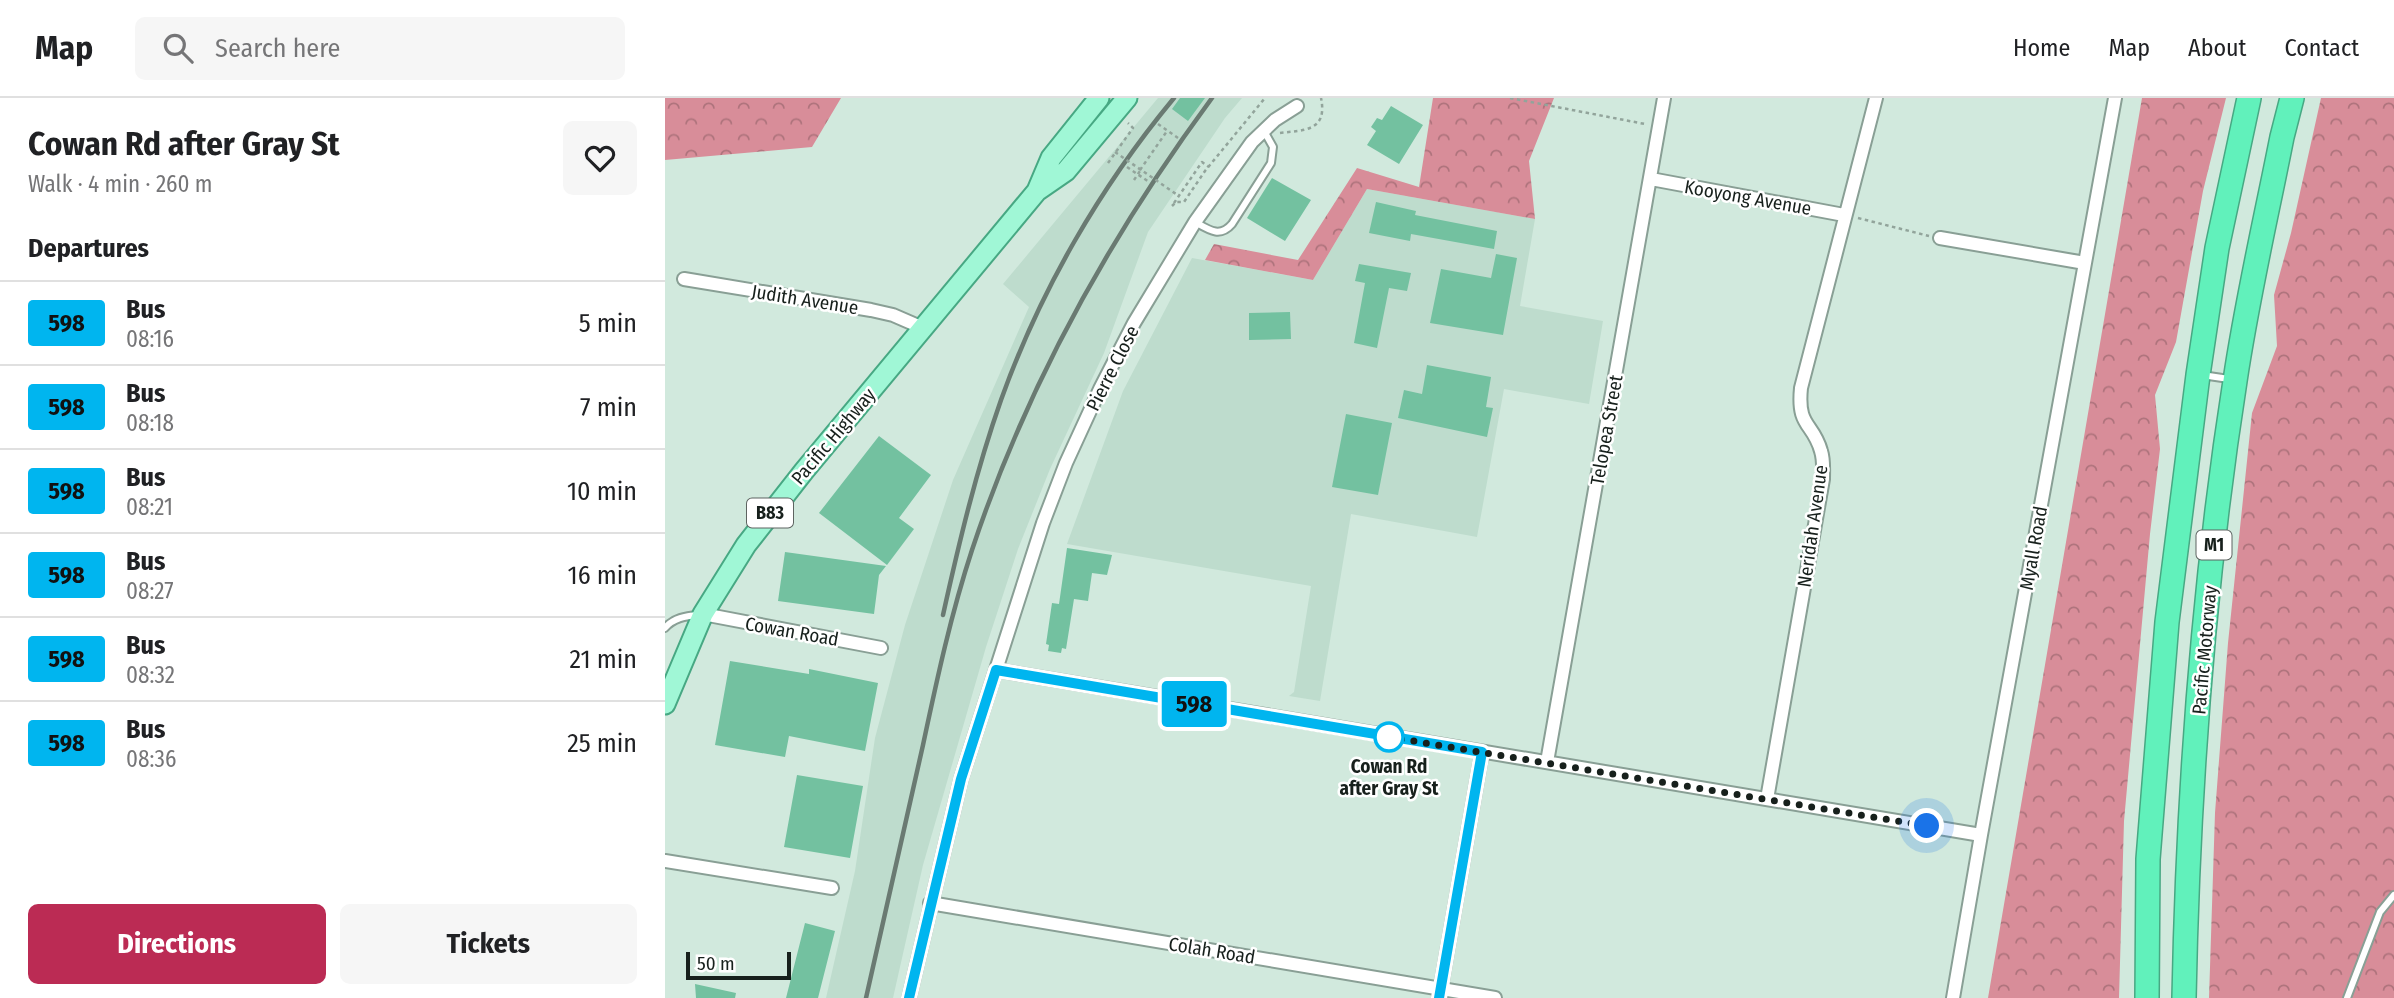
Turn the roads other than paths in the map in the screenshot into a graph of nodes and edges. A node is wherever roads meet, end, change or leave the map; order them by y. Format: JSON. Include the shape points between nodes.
{"nodes":[{"id":1,"x":1099,"y":98,"type":"edge"},
{"id":2,"x":1127,"y":98,"type":"edge"},
{"id":3,"x":1664,"y":98,"type":"edge"},
{"id":4,"x":1876,"y":98,"type":"edge"},
{"id":5,"x":2115,"y":98,"type":"edge"},
{"id":6,"x":2249,"y":98,"type":"edge"},
{"id":7,"x":2292,"y":98,"type":"edge"},
{"id":8,"x":1297,"y":106,"type":"dead end"},
{"id":9,"x":1266,"y":134,"type":"junction"},
{"id":10,"x":1651,"y":179,"type":"junction"},
{"id":11,"x":1037,"y":191,"type":"junction"},
{"id":12,"x":1844,"y":215,"type":"junction"},
{"id":13,"x":1195,"y":222,"type":"junction"},
{"id":14,"x":1940,"y":238,"type":"road end"},
{"id":15,"x":2085,"y":263,"type":"junction"},
{"id":16,"x":684,"y":279,"type":"dead end"},
{"id":17,"x":923,"y":328,"type":"junction"},
{"id":18,"x":2197,"y":374,"type":"junction"},
{"id":19,"x":2235,"y":380,"type":"junction"},
{"id":20,"x":703,"y":614,"type":"junction"},
{"id":21,"x":665,"y":628,"type":"edge"},
{"id":22,"x":881,"y":648,"type":"dead end"},
{"id":23,"x":996,"y":670,"type":"junction"},
{"id":24,"x":665,"y":701,"type":"edge"},
{"id":25,"x":1482,"y":752,"type":"junction"},
{"id":26,"x":1547,"y":762,"type":"junction"},
{"id":27,"x":1767,"y":799,"type":"junction"},
{"id":28,"x":1981,"y":835,"type":"junction"},
{"id":29,"x":665,"y":861,"type":"edge"},
{"id":30,"x":832,"y":888,"type":"dead end"},
{"id":31,"x":2394,"y":895,"type":"edge"},
{"id":32,"x":930,"y":903,"type":"junction"},
{"id":33,"x":1440,"y":993,"type":"edge"},
{"id":34,"x":909,"y":998,"type":"edge"},
{"id":35,"x":1495,"y":998,"type":"edge"},
{"id":36,"x":1954,"y":998,"type":"edge"},
{"id":37,"x":2147,"y":998,"type":"edge"},
{"id":38,"x":2184,"y":998,"type":"edge"},
{"id":39,"x":2347,"y":998,"type":"edge"}],
"edges":[{"from":1,"to":11,"type":"main road","name":"Pacific Highway","number":"B83","via":[[1051,158]]},
{"from":2,"to":11,"type":"main road","name":"Pacific Highway","number":"B83","via":[[1066,171]]},
{"from":3,"to":10,"type":"street","name":"Telopea Street"},
{"from":4,"to":12,"type":"street","name":"Neridah Avenue"},
{"from":5,"to":15,"type":"street","name":"Myall Road"},
{"from":6,"to":18,"type":"highway","name":"Pacific Motorway","number":"M1","via":[[2217,248]]},
{"from":7,"to":19,"type":"highway","name":"Pacific Motorway","number":"M1"},
{"from":8,"to":9,"type":"street","name":"Pierre Close"},
{"from":9,"to":13,"type":"street","name":"Pierre Close","via":[[1252,142]]},
{"from":9,"to":13,"type":"lane","via":[[1273,153],[1269,169],[1228,229],[1217,233]]},
{"from":10,"to":12,"type":"street","name":"Kooyong Avenue"},
{"from":10,"to":26,"type":"street","name":"Telopea Street"},
{"from":11,"to":17,"type":"main road","name":"Pacific Highway","number":"B83"},
{"from":12,"to":27,"type":"street","name":"Neridah Avenue","via":[[1801,388],[1802,418],[1821,448],[1823,479]]},
{"from":13,"to":23,"type":"street","name":"Pierre Close","via":[[1134,323],[1066,463]]},
{"from":14,"to":15,"type":"street"},
{"from":15,"to":28,"type":"street","name":"Myall Road"},
{"from":16,"to":17,"type":"street","name":"Judith Avenue","via":[[871,310]]},
{"from":17,"to":20,"type":"main road","name":"Pacific Highway","number":"B83","via":[[769,514]]},
{"from":18,"to":19,"type":"lane"},
{"from":18,"to":37,"type":"highway","name":"Pacific Motorway","number":"M1","via":[[2166,635],[2148,859]]},
{"from":19,"to":38,"type":"highway","name":"Pacific Motorway","number":"M1","via":[[2204,629],[2186,875]]},
{"from":20,"to":21,"type":"lane","via":[[686,616]]},
{"from":20,"to":22,"type":"street","name":"Cowan Road"},
{"from":20,"to":24,"type":"main road","name":"Pacific Highway","number":"B83"},
{"from":23,"to":25,"type":"street"},
{"from":23,"to":32,"type":"street","name":"Pierre Close","via":[[961,779]]},
{"from":25,"to":26,"type":"street"},
{"from":25,"to":33,"type":"street"},
{"from":26,"to":27,"type":"street"},
{"from":27,"to":28,"type":"street"},
{"from":28,"to":36,"type":"street","name":"Myall Road"},
{"from":29,"to":30,"type":"street"},
{"from":31,"to":39,"type":"lane","via":[[2380,912]]},
{"from":32,"to":33,"type":"street","name":"Colah Road"},
{"from":32,"to":34,"type":"street","name":"Pierre Close"},
{"from":33,"to":35,"type":"street","name":"Colah Road"}]}
